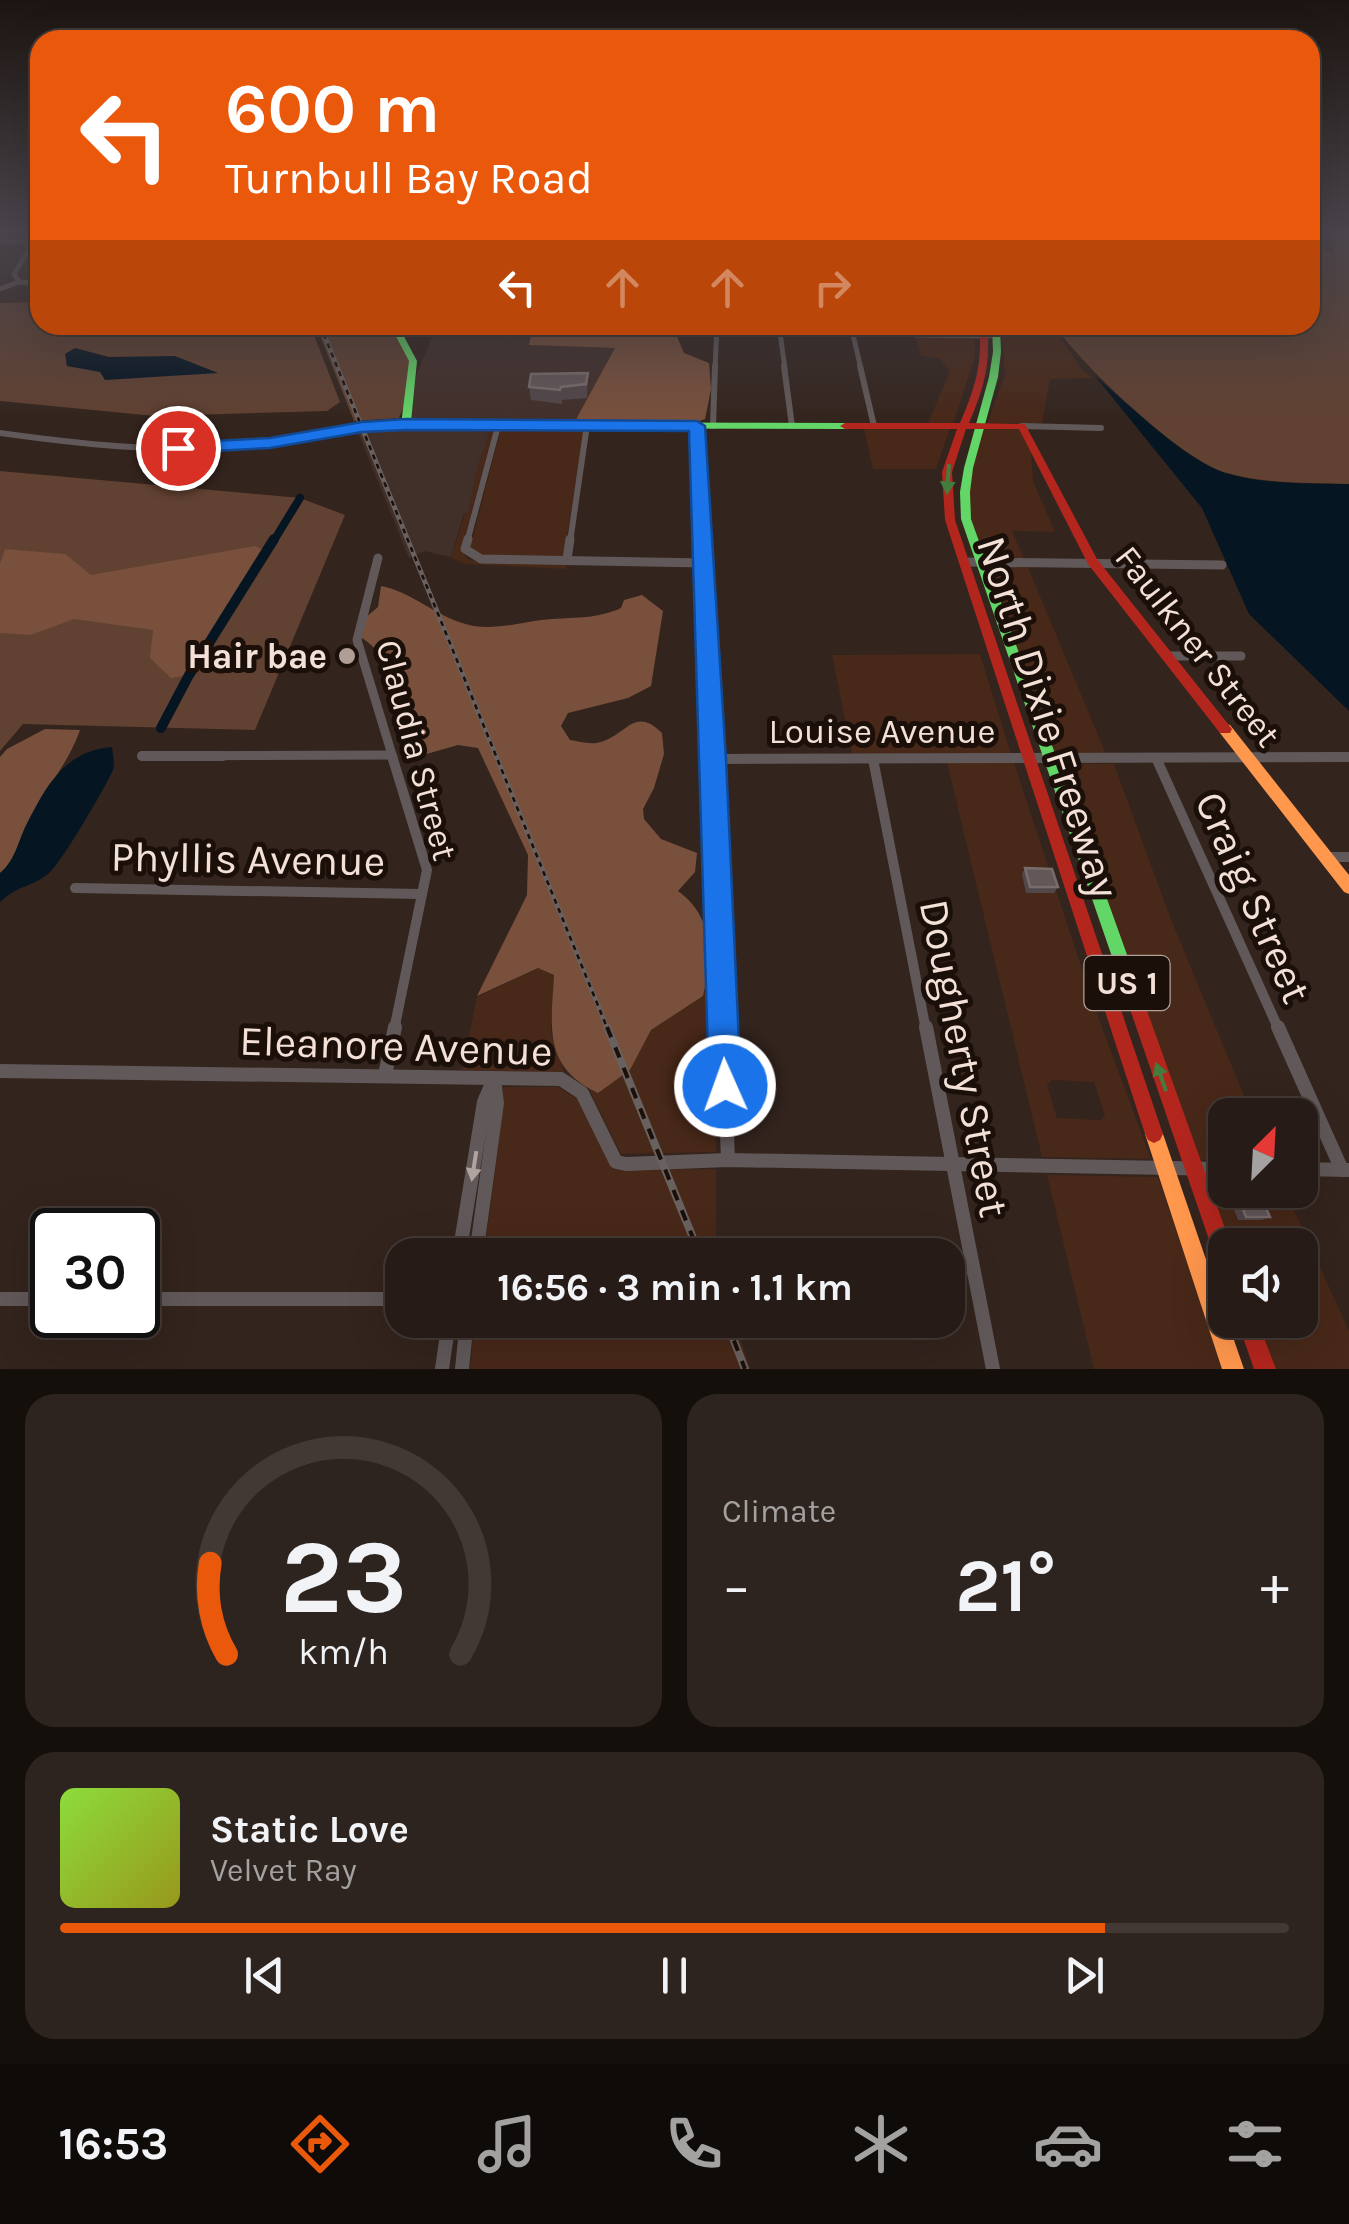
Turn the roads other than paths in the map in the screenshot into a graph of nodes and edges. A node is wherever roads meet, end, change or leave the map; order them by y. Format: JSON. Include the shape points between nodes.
{"nodes":[{"id":1,"x":402,"y":335,"type":"edge"},
{"id":2,"x":717,"y":335,"type":"edge"},
{"id":3,"x":780,"y":335,"type":"edge"},
{"id":4,"x":852,"y":335,"type":"edge"},
{"id":5,"x":990,"y":335,"type":"edge"},
{"id":6,"x":992,"y":335,"type":"edge"},
{"id":7,"x":406,"y":424,"type":"junction"},
{"id":8,"x":498,"y":426,"type":"junction"},
{"id":9,"x":588,"y":426,"type":"junction"},
{"id":10,"x":697,"y":426,"type":"junction"},
{"id":11,"x":713,"y":426,"type":"junction"},
{"id":12,"x":792,"y":426,"type":"junction"},
{"id":13,"x":874,"y":426,"type":"junction"},
{"id":14,"x":966,"y":426,"type":"junction"},
{"id":15,"x":982,"y":426,"type":"junction"},
{"id":16,"x":1022,"y":426,"type":"junction"},
{"id":17,"x":1101,"y":428,"type":"dead end"},
{"id":18,"x":0,"y":433,"type":"edge"},
{"id":19,"x":378,"y":558,"type":"dead end"},
{"id":20,"x":567,"y":559,"type":"junction"},
{"id":21,"x":1092,"y":561,"type":"junction"},
{"id":22,"x":964,"y":562,"type":"junction"},
{"id":23,"x":705,"y":563,"type":"junction"},
{"id":24,"x":980,"y":563,"type":"junction"},
{"id":25,"x":1222,"y":565,"type":"dead end"},
{"id":26,"x":1166,"y":656,"type":"junction"},
{"id":27,"x":1241,"y":656,"type":"dead end"},
{"id":28,"x":392,"y":755,"type":"junction"},
{"id":29,"x":142,"y":756,"type":"dead end"},
{"id":30,"x":1349,"y":757,"type":"edge"},
{"id":31,"x":1026,"y":758,"type":"junction"},
{"id":32,"x":1047,"y":758,"type":"junction"},
{"id":33,"x":714,"y":759,"type":"junction"},
{"id":34,"x":873,"y":759,"type":"junction"},
{"id":35,"x":1247,"y":759,"type":"junction"},
{"id":36,"x":1156,"y":760,"type":"junction"},
{"id":37,"x":1325,"y":857,"type":"junction"},
{"id":38,"x":1349,"y":857,"type":"edge"},
{"id":39,"x":1349,"y":887,"type":"edge"},
{"id":40,"x":75,"y":888,"type":"dead end"},
{"id":41,"x":421,"y":894,"type":"junction"},
{"id":42,"x":0,"y":1071,"type":"edge"},
{"id":43,"x":385,"y":1075,"type":"junction"},
{"id":44,"x":494,"y":1079,"type":"junction"},
{"id":45,"x":728,"y":1160,"type":"junction"},
{"id":46,"x":952,"y":1164,"type":"junction"},
{"id":47,"x":1165,"y":1168,"type":"junction"},
{"id":48,"x":1193,"y":1168,"type":"junction"},
{"id":49,"x":1208,"y":1168,"type":"edge"},
{"id":50,"x":1318,"y":1169,"type":"edge"},
{"id":51,"x":1346,"y":1170,"type":"edge"},
{"id":52,"x":1215,"y":1228,"type":"edge"},
{"id":53,"x":462,"y":1238,"type":"edge"},
{"id":54,"x":478,"y":1238,"type":"edge"},
{"id":55,"x":0,"y":1299,"type":"edge"},
{"id":56,"x":30,"y":1299,"type":"edge"},
{"id":57,"x":160,"y":1299,"type":"edge"},
{"id":58,"x":385,"y":1299,"type":"edge"},
{"id":59,"x":446,"y":1338,"type":"edge"},
{"id":60,"x":466,"y":1338,"type":"edge"},
{"id":61,"x":1254,"y":1338,"type":"edge"},
{"id":62,"x":442,"y":1369,"type":"edge"},
{"id":63,"x":462,"y":1369,"type":"edge"},
{"id":64,"x":994,"y":1369,"type":"edge"},
{"id":65,"x":1233,"y":1369,"type":"edge"},
{"id":66,"x":1265,"y":1369,"type":"edge"}],
"edges":[{"from":1,"to":7,"type":"main road","via":[[415,358]]},
{"from":2,"to":11,"type":"street"},
{"from":3,"to":12,"type":"street"},
{"from":4,"to":13,"type":"street"},
{"from":5,"to":14,"type":"main road","number":"US 1","via":[[984,381]]},
{"from":6,"to":15,"type":"main road","number":"US 1","via":[[998,381]]},
{"from":7,"to":8,"type":"main road"},
{"from":7,"to":18,"type":"street","via":[[206,448]]},
{"from":8,"to":9,"type":"main road"},
{"from":8,"to":20,"type":"street","via":[[465,549],[481,559]]},
{"from":9,"to":10,"type":"main road"},
{"from":9,"to":20,"type":"street"},
{"from":10,"to":11,"type":"main road"},
{"from":10,"to":23,"type":"street"},
{"from":11,"to":12,"type":"main road"},
{"from":12,"to":13,"type":"main road"},
{"from":13,"to":14,"type":"main road"},
{"from":14,"to":15,"type":"main road"},
{"from":14,"to":22,"type":"main road","name":"North Dixie Freeway","number":"US 1","one_way":true,"via":[[946,482]]},
{"from":15,"to":16,"type":"main road"},
{"from":15,"to":24,"type":"main road","name":"North Dixie Freeway","number":"US 1","via":[[968,451],[962,484]]},
{"from":16,"to":17,"type":"street"},
{"from":16,"to":21,"type":"main road","name":"Faulkner Street"},
{"from":19,"to":28,"type":"street","name":"Claudia Street","via":[[356,640]]},
{"from":20,"to":23,"type":"street"},
{"from":21,"to":24,"type":"street"},
{"from":21,"to":25,"type":"street"},
{"from":21,"to":26,"type":"main road","name":"Faulkner Street"},
{"from":22,"to":24,"type":"street"},
{"from":22,"to":31,"type":"main road","name":"North Dixie Freeway","number":"US 1"},
{"from":23,"to":33,"type":"street"},
{"from":24,"to":32,"type":"main road","name":"North Dixie Freeway","number":"US 1"},
{"from":26,"to":27,"type":"street"},
{"from":26,"to":35,"type":"main road","name":"Faulkner Street"},
{"from":28,"to":29,"type":"street"},
{"from":28,"to":41,"type":"street","name":"Claudia Street","via":[[427,870]]},
{"from":30,"to":35,"type":"street","name":"Louise Avenue"},
{"from":31,"to":32,"type":"street","name":"Louise Avenue"},
{"from":31,"to":34,"type":"street","name":"Louise Avenue"},
{"from":31,"to":47,"type":"main road","name":"North Dixie Freeway","number":"US 1"},
{"from":32,"to":36,"type":"street","name":"Louise Avenue"},
{"from":48,"to":32,"type":"main road","name":"North Dixie Freeway","number":"US 1","one_way":true},
{"from":33,"to":34,"type":"street","name":"Louise Avenue"},
{"from":33,"to":45,"type":"street"},
{"from":34,"to":46,"type":"street","name":"Dougherty Street"},
{"from":35,"to":36,"type":"street","name":"Louise Avenue"},
{"from":35,"to":37,"type":"main road","name":"Faulkner Street"},
{"from":36,"to":51,"type":"street","name":"Craig Street"},
{"from":37,"to":38,"type":"street"},
{"from":37,"to":39,"type":"main road","name":"Faulkner Street"},
{"from":40,"to":41,"type":"street","name":"Phyllis Avenue"},
{"from":41,"to":43,"type":"street","name":"Claudia Street"},
{"from":42,"to":43,"type":"street","name":"Eleanore Avenue"},
{"from":43,"to":44,"type":"street","name":"Eleanore Avenue"},
{"from":44,"to":45,"type":"street","name":"Eleanore Avenue","via":[[561,1079],[582,1092],[616,1162]]},
{"from":44,"to":53,"type":"street","one_way":true,"via":[[484,1102]]},
{"from":44,"to":54,"type":"street","via":[[497,1103]]},
{"from":45,"to":46,"type":"street","name":"Eleanore Avenue"},
{"from":46,"to":47,"type":"street","name":"Eleanore Avenue"},
{"from":46,"to":64,"type":"street","name":"Dougherty Street"},
{"from":47,"to":48,"type":"street","name":"Eleanore Avenue"},
{"from":47,"to":65,"type":"main road","name":"North Dixie Freeway","number":"US 1"},
{"from":48,"to":49,"type":"street","name":"Eleanore Avenue"},
{"from":48,"to":52,"type":"main road","name":"North Dixie Freeway","number":"US 1"},
{"from":50,"to":51,"type":"street"},
{"from":55,"to":56,"type":"street"},
{"from":57,"to":58,"type":"street"},
{"from":59,"to":62,"type":"street"},
{"from":60,"to":63,"type":"street"},
{"from":61,"to":66,"type":"main road"}]}
